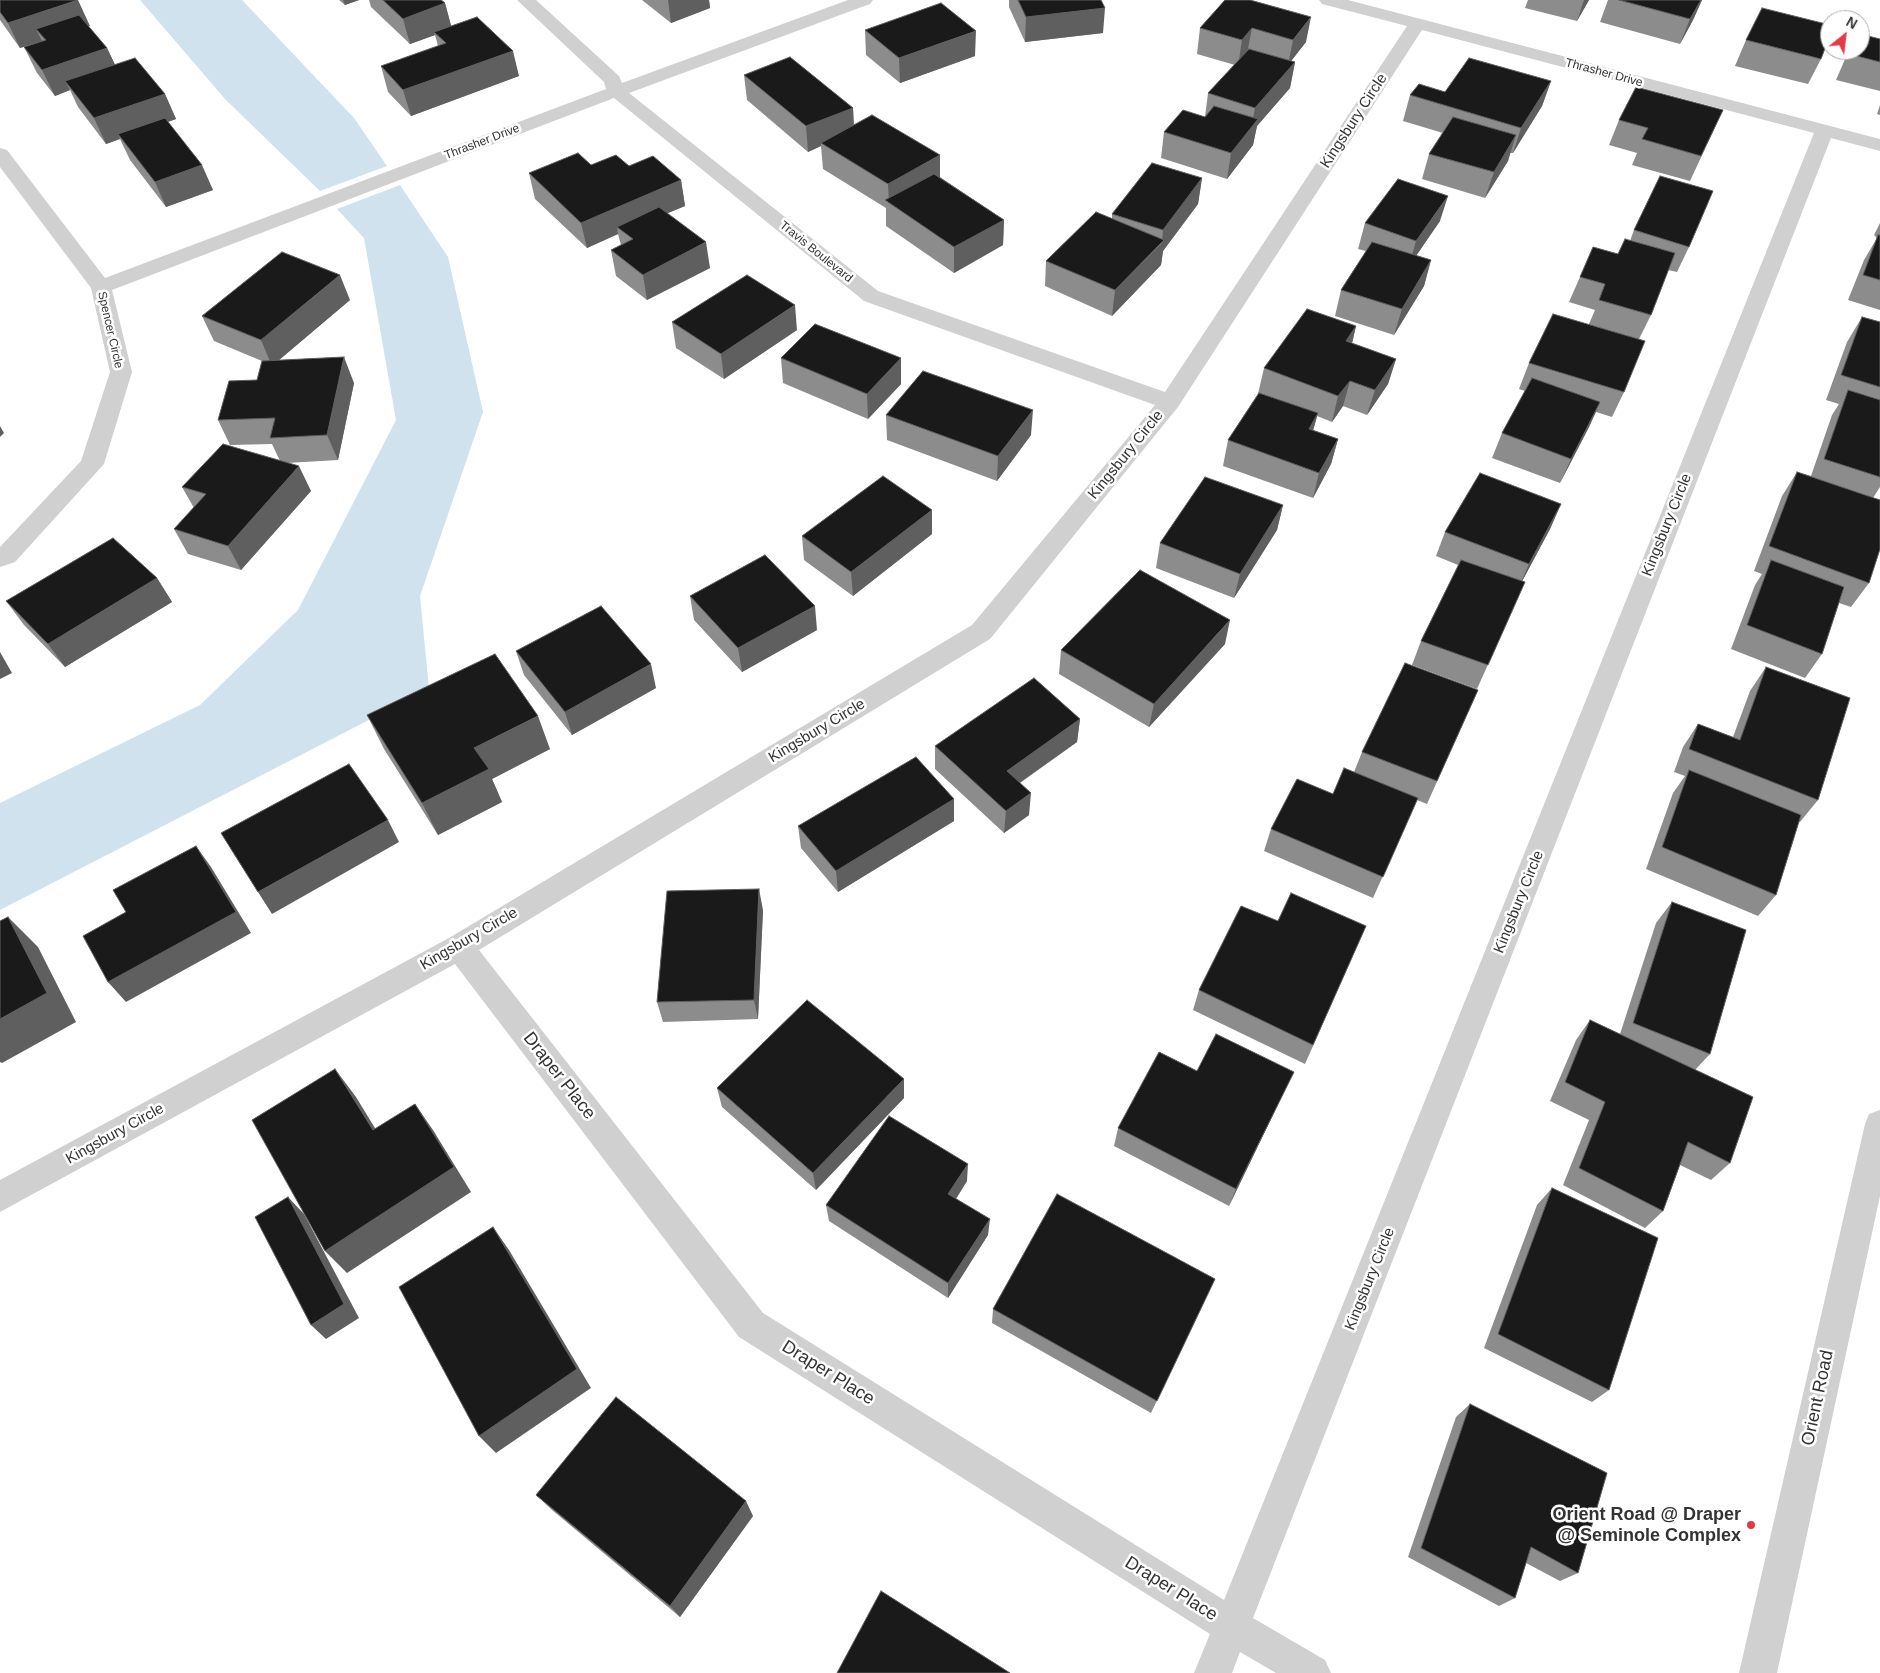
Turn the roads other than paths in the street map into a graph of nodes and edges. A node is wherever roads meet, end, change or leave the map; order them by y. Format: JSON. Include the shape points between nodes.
{"nodes":[{"id":1,"x":526,"y":0,"type":"edge"},
{"id":2,"x":864,"y":0,"type":"edge"},
{"id":3,"x":1328,"y":0,"type":"edge"},
{"id":4,"x":1418,"y":25,"type":"junction"},
{"id":5,"x":616,"y":91,"type":"junction"},
{"id":6,"x":1824,"y":131,"type":"junction"},
{"id":7,"x":1880,"y":145,"type":"edge"},
{"id":8,"x":0,"y":154,"type":"edge"},
{"id":9,"x":101,"y":287,"type":"junction"},
{"id":10,"x":1170,"y":402,"type":"junction"},
{"id":11,"x":0,"y":558,"type":"edge"},
{"id":12,"x":459,"y":946,"type":"junction"},
{"id":13,"x":1880,"y":1124,"type":"edge"},
{"id":14,"x":0,"y":1197,"type":"edge"},
{"id":15,"x":1231,"y":1626,"type":"junction"},
{"id":16,"x":1213,"y":1673,"type":"edge"},
{"id":17,"x":1312,"y":1673,"type":"edge"},
{"id":18,"x":1758,"y":1673,"type":"edge"}],
"edges":[{"from":1,"to":5,"type":"street","name":"Travis Boulevard","via":[[612,80]]},
{"from":2,"to":5,"type":"street","name":"Thrasher Drive"},
{"from":3,"to":4,"type":"street","name":"Thrasher Drive"},
{"from":4,"to":6,"type":"street","name":"Thrasher Drive"},
{"from":4,"to":10,"type":"street","name":"Kingsbury Circle"},
{"from":5,"to":9,"type":"street","name":"Thrasher Drive"},
{"from":5,"to":10,"type":"street","name":"Travis Boulevard","via":[[871,296]]},
{"from":6,"to":7,"type":"street","name":"Thrasher Drive"},
{"from":6,"to":15,"type":"street","name":"Kingsbury Circle"},
{"from":8,"to":9,"type":"street","name":"Spencer Circle"},
{"from":9,"to":11,"type":"street","name":"Spencer Circle","via":[[121,372],[92,464],[6,556]]},
{"from":10,"to":12,"type":"street","name":"Kingsbury Circle","via":[[981,632]]},
{"from":12,"to":14,"type":"street","name":"Kingsbury Circle"},
{"from":12,"to":15,"type":"street","name":"Draper Place","via":[[751,1325]]},
{"from":13,"to":18,"type":"street","name":"Orient Road"},
{"from":15,"to":16,"type":"street","name":"Kingsbury Circle"},
{"from":15,"to":17,"type":"street","name":"Draper Place"}]}
